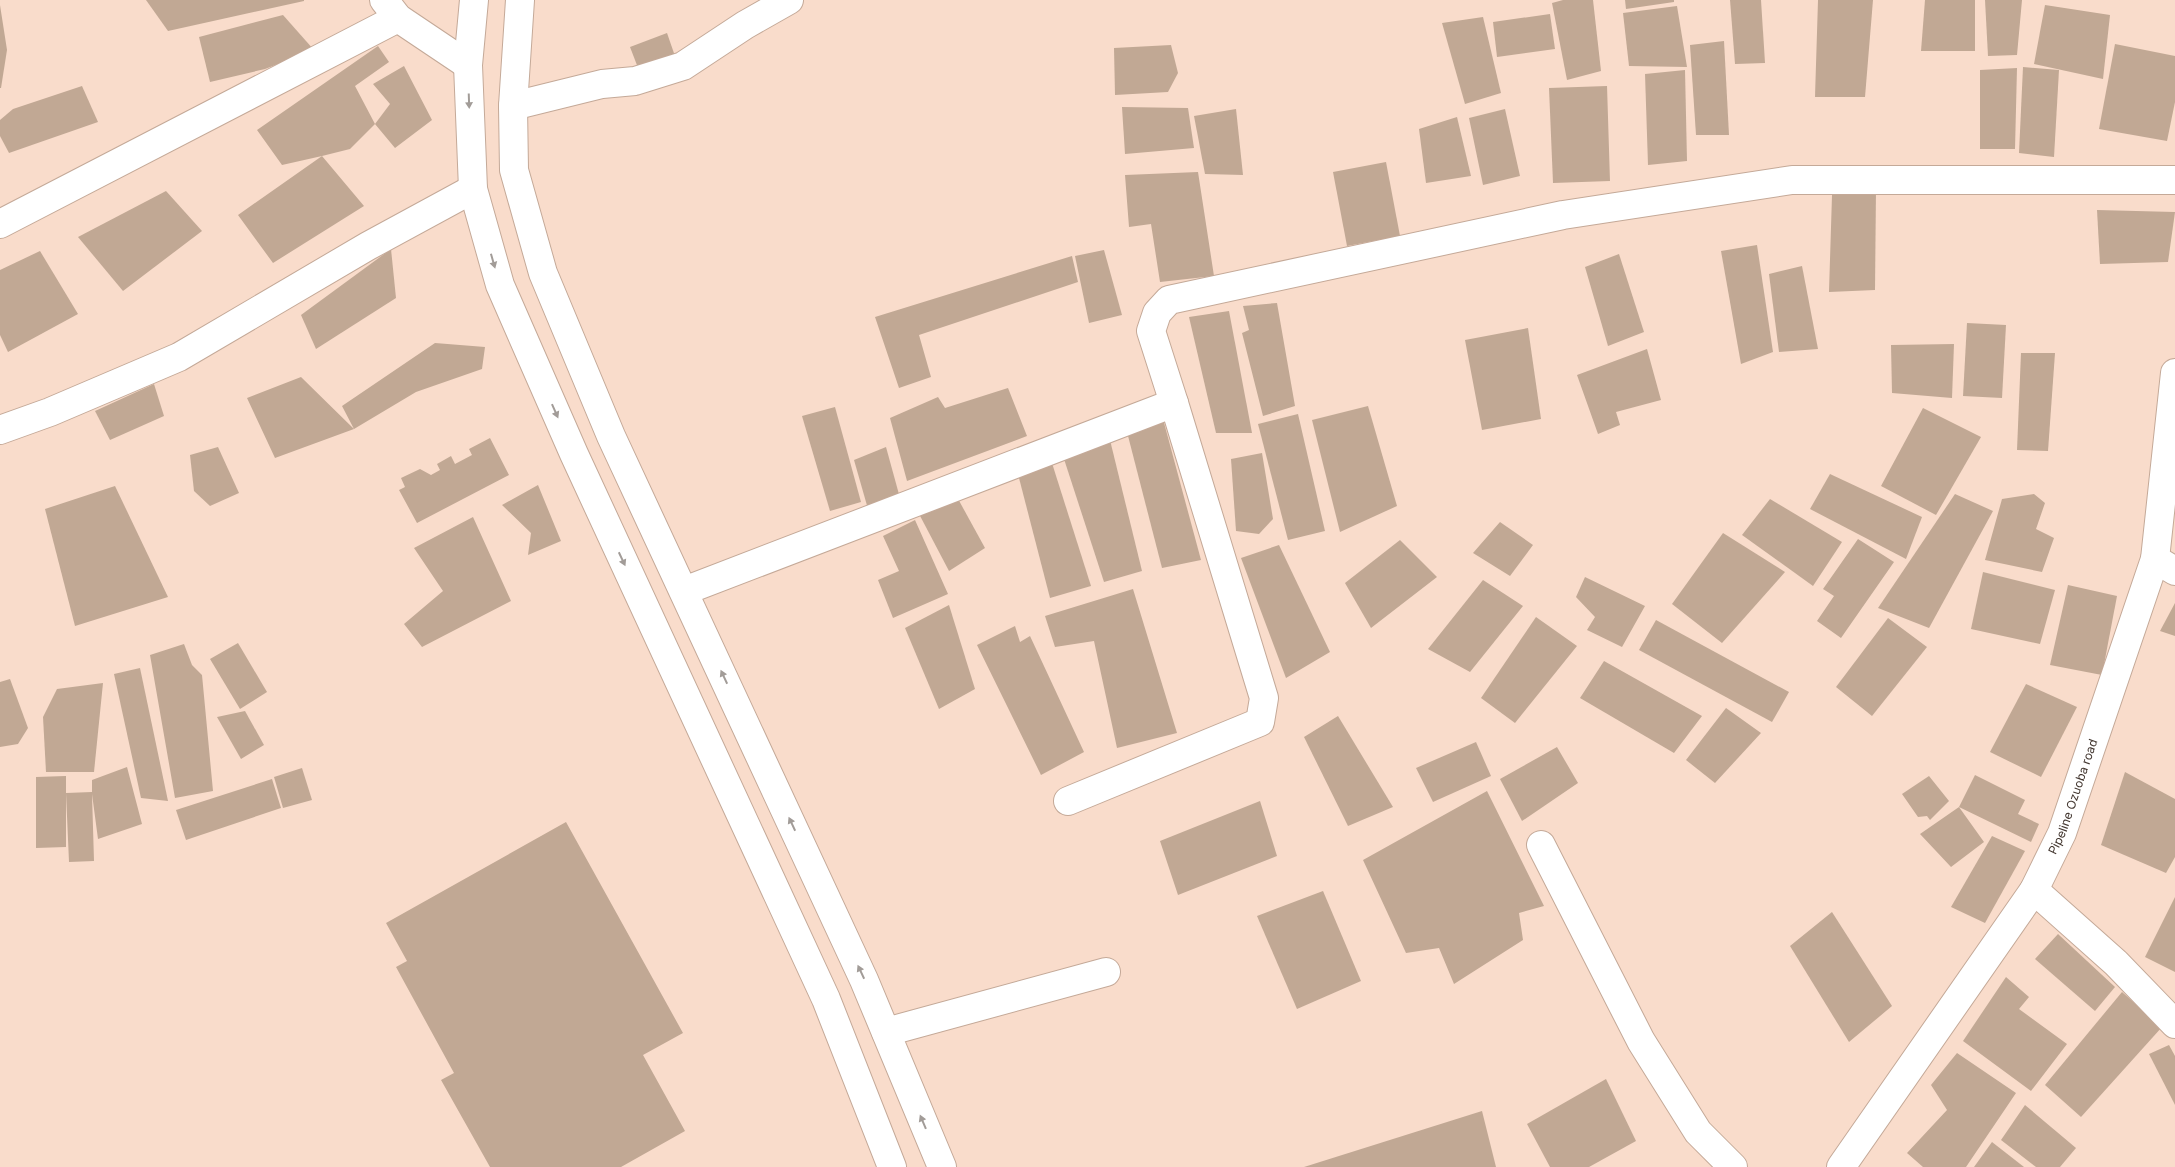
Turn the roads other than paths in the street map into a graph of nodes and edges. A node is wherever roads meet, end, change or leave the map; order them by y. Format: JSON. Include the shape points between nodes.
{"nodes":[{"id":1,"x":474,"y":0,"type":"edge"},
{"id":2,"x":520,"y":0,"type":"edge"},
{"id":3,"x":789,"y":0,"type":"edge"},
{"id":4,"x":391,"y":9,"type":"edge"},
{"id":5,"x":468,"y":65,"type":"junction"},
{"id":6,"x":513,"y":106,"type":"junction"},
{"id":7,"x":2175,"y":180,"type":"edge"},
{"id":8,"x":473,"y":190,"type":"junction"},
{"id":9,"x":0,"y":224,"type":"edge"},
{"id":10,"x":2175,"y":372,"type":"edge"},
{"id":11,"x":1174,"y":403,"type":"junction"},
{"id":12,"x":0,"y":430,"type":"edge"},
{"id":13,"x":2165,"y":565,"type":"edge"},
{"id":14,"x":684,"y":591,"type":"junction"},
{"id":15,"x":1068,"y":801,"type":"dead end"},
{"id":16,"x":1541,"y":845,"type":"dead end"},
{"id":17,"x":2034,"y":890,"type":"junction"},
{"id":18,"x":1106,"y":972,"type":"dead end"},
{"id":19,"x":2175,"y":1024,"type":"edge"},
{"id":20,"x":886,"y":1032,"type":"junction"},
{"id":21,"x":1847,"y":1165,"type":"edge"},
{"id":22,"x":892,"y":1167,"type":"edge"},
{"id":23,"x":942,"y":1167,"type":"edge"},
{"id":24,"x":1733,"y":1167,"type":"edge"}],
"edges":[{"from":1,"to":5,"type":"street"},
{"from":2,"to":6,"type":"street"},
{"from":3,"to":6,"type":"street","via":[[683,66],[635,81],[602,84]]},
{"from":4,"to":5,"type":"street"},
{"from":4,"to":9,"type":"street"},
{"from":5,"to":8,"type":"street","one_way":true},
{"from":6,"to":14,"type":"street","via":[[514,170],[543,273],[611,436]]},
{"from":7,"to":11,"type":"street","via":[[1792,180],[1563,215],[1169,300],[1157,313],[1151,331]]},
{"from":8,"to":12,"type":"street","via":[[368,246],[179,358]]},
{"from":8,"to":22,"type":"street","one_way":true,"via":[[500,285],[603,517],[826,999]]},
{"from":10,"to":13,"type":"street","name":"Pipeline Ozuoba road"},
{"from":11,"to":14,"type":"street"},
{"from":11,"to":15,"type":"street","via":[[1264,698],[1260,722]]},
{"from":13,"to":17,"type":"street","name":"Pipeline Ozuoba road","via":[[2062,833]]},
{"from":20,"to":14,"type":"street","one_way":true},
{"from":16,"to":24,"type":"street","via":[[1641,1041],[1698,1132]]},
{"from":17,"to":19,"type":"street","via":[[2116,963]]},
{"from":17,"to":21,"type":"street","name":"Pipeline Ozuoba road"},
{"from":18,"to":20,"type":"street"},
{"from":23,"to":20,"type":"street","one_way":true}]}
